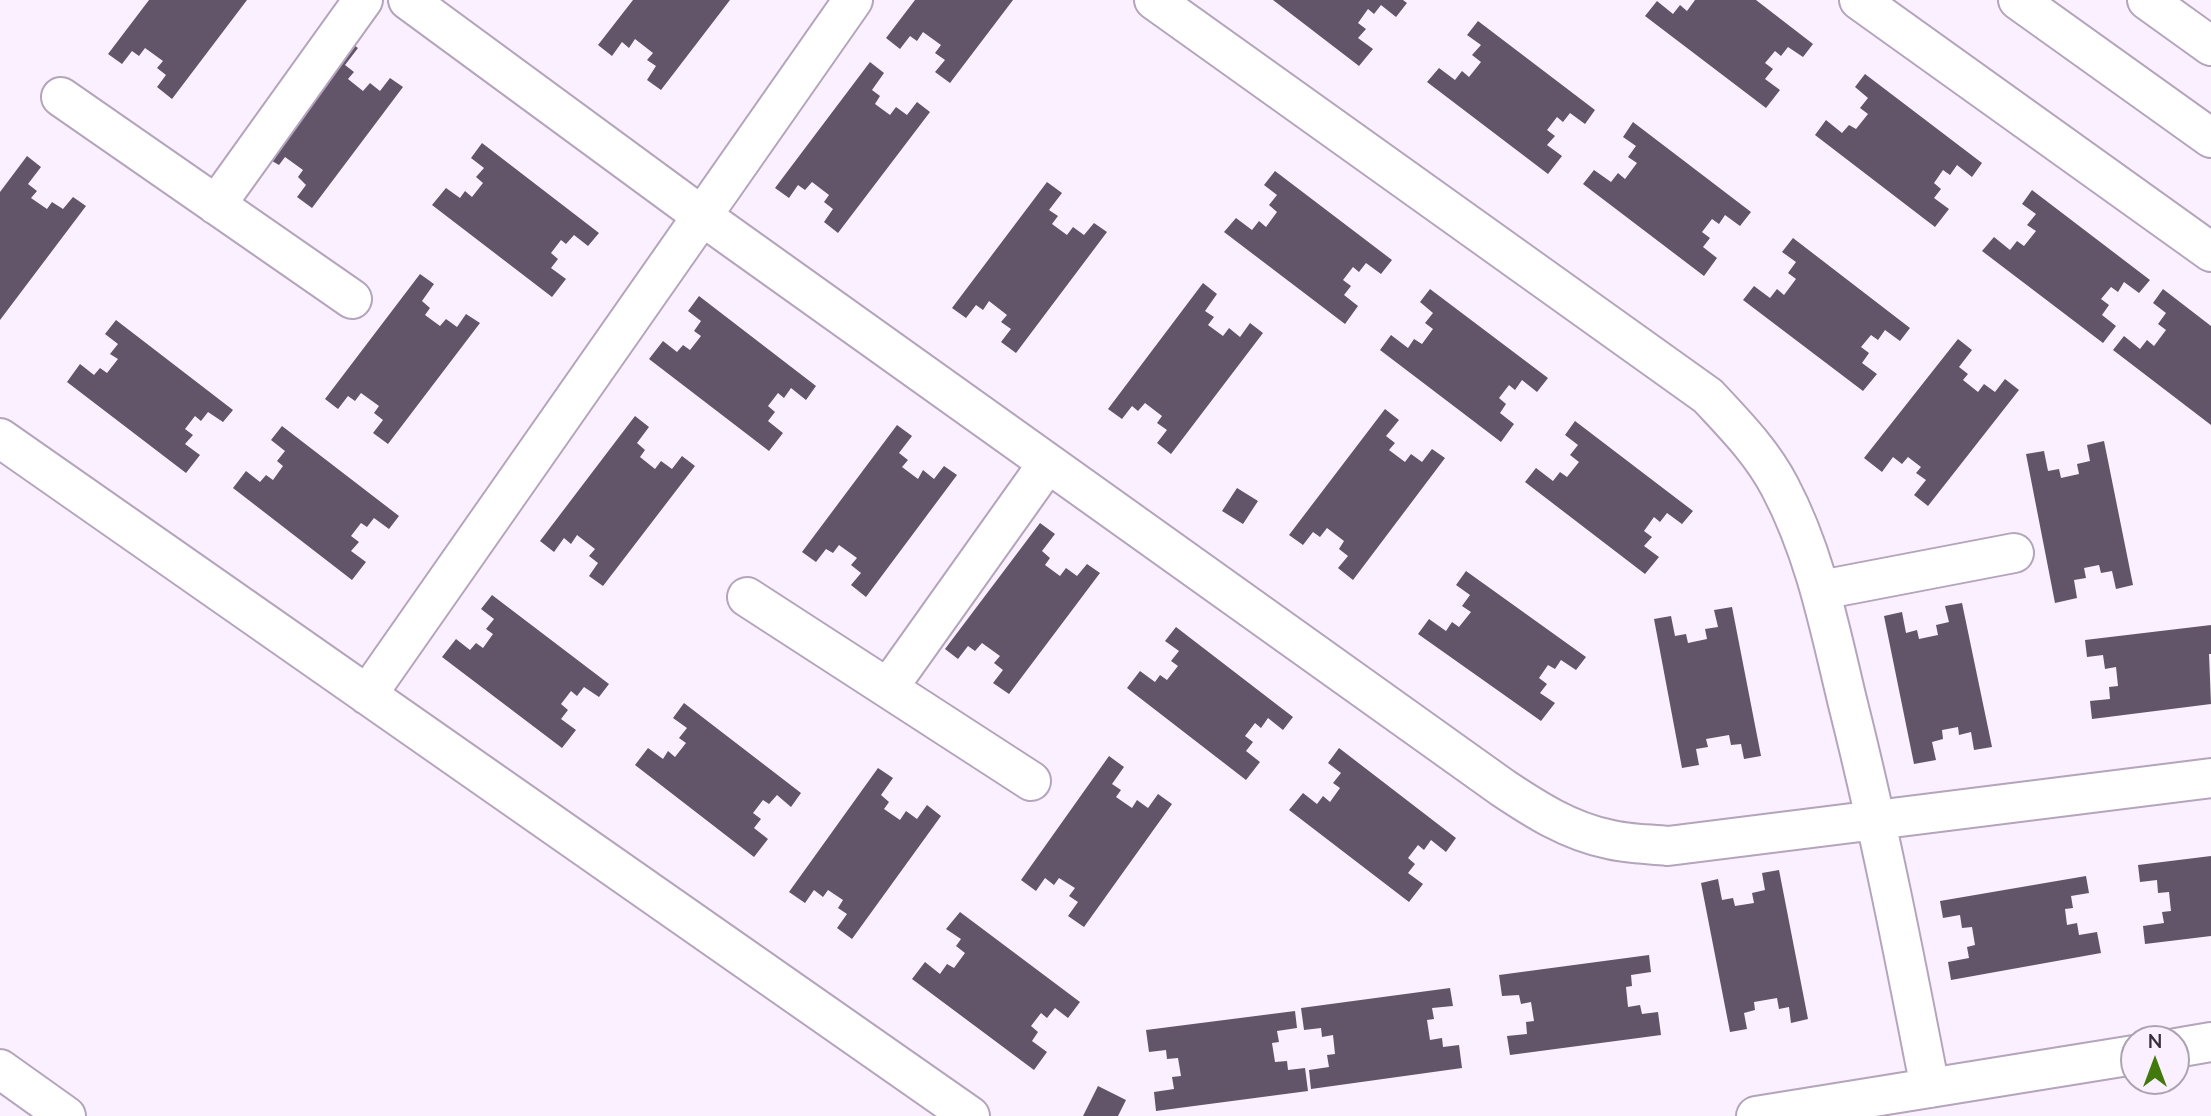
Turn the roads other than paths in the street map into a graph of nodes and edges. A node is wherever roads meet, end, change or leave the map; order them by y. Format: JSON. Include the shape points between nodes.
{"nodes":[{"id":1,"x":363,"y":0,"type":"edge"},
{"id":2,"x":408,"y":0,"type":"edge"},
{"id":3,"x":853,"y":0,"type":"edge"},
{"id":4,"x":1154,"y":0,"type":"edge"},
{"id":5,"x":1859,"y":0,"type":"edge"},
{"id":6,"x":2018,"y":0,"type":"edge"},
{"id":7,"x":2147,"y":0,"type":"edge"},
{"id":8,"x":2211,"y":46,"type":"edge"},
{"id":9,"x":61,"y":97,"type":"dead end"},
{"id":10,"x":2211,"y":138,"type":"edge"},
{"id":11,"x":216,"y":205,"type":"junction"},
{"id":12,"x":702,"y":216,"type":"junction"},
{"id":13,"x":2211,"y":252,"type":"edge"},
{"id":14,"x":352,"y":299,"type":"dead end"},
{"id":15,"x":0,"y":438,"type":"edge"},
{"id":16,"x":1048,"y":463,"type":"junction"},
{"id":17,"x":2014,"y":553,"type":"dead end"},
{"id":18,"x":1821,"y":590,"type":"junction"},
{"id":19,"x":747,"y":597,"type":"dead end"},
{"id":20,"x":888,"y":688,"type":"junction"},
{"id":21,"x":367,"y":695,"type":"junction"},
{"id":22,"x":2211,"y":778,"type":"edge"},
{"id":23,"x":1031,"y":781,"type":"dead end"},
{"id":24,"x":1877,"y":821,"type":"junction"},
{"id":25,"x":2211,"y":1042,"type":"edge"},
{"id":26,"x":2190,"y":1046,"type":"edge"},
{"id":27,"x":2120,"y":1057,"type":"edge"},
{"id":28,"x":0,"y":1069,"type":"edge"},
{"id":29,"x":1930,"y":1088,"type":"junction"},
{"id":30,"x":66,"y":1116,"type":"edge"},
{"id":31,"x":970,"y":1116,"type":"edge"},
{"id":32,"x":1756,"y":1116,"type":"edge"}],
"edges":[{"from":1,"to":11,"type":"street"},
{"from":2,"to":12,"type":"street"},
{"from":3,"to":12,"type":"street"},
{"from":4,"to":18,"type":"street","via":[[1708,396],[1747,438],[1779,484],[1804,536]]},
{"from":5,"to":13,"type":"street"},
{"from":6,"to":10,"type":"street"},
{"from":7,"to":8,"type":"street"},
{"from":9,"to":11,"type":"street"},
{"from":11,"to":14,"type":"street"},
{"from":12,"to":16,"type":"street"},
{"from":12,"to":21,"type":"street"},
{"from":15,"to":21,"type":"street"},
{"from":16,"to":20,"type":"street"},
{"from":16,"to":24,"type":"street","via":[[1503,788],[1571,828],[1608,840],[1668,846]]},
{"from":17,"to":18,"type":"street"},
{"from":18,"to":24,"type":"street"},
{"from":19,"to":20,"type":"street"},
{"from":20,"to":23,"type":"street"},
{"from":21,"to":31,"type":"street"},
{"from":22,"to":24,"type":"street"},
{"from":24,"to":29,"type":"street"},
{"from":25,"to":26,"type":"street"},
{"from":27,"to":29,"type":"street"},
{"from":28,"to":30,"type":"street"},
{"from":29,"to":32,"type":"street"}]}
